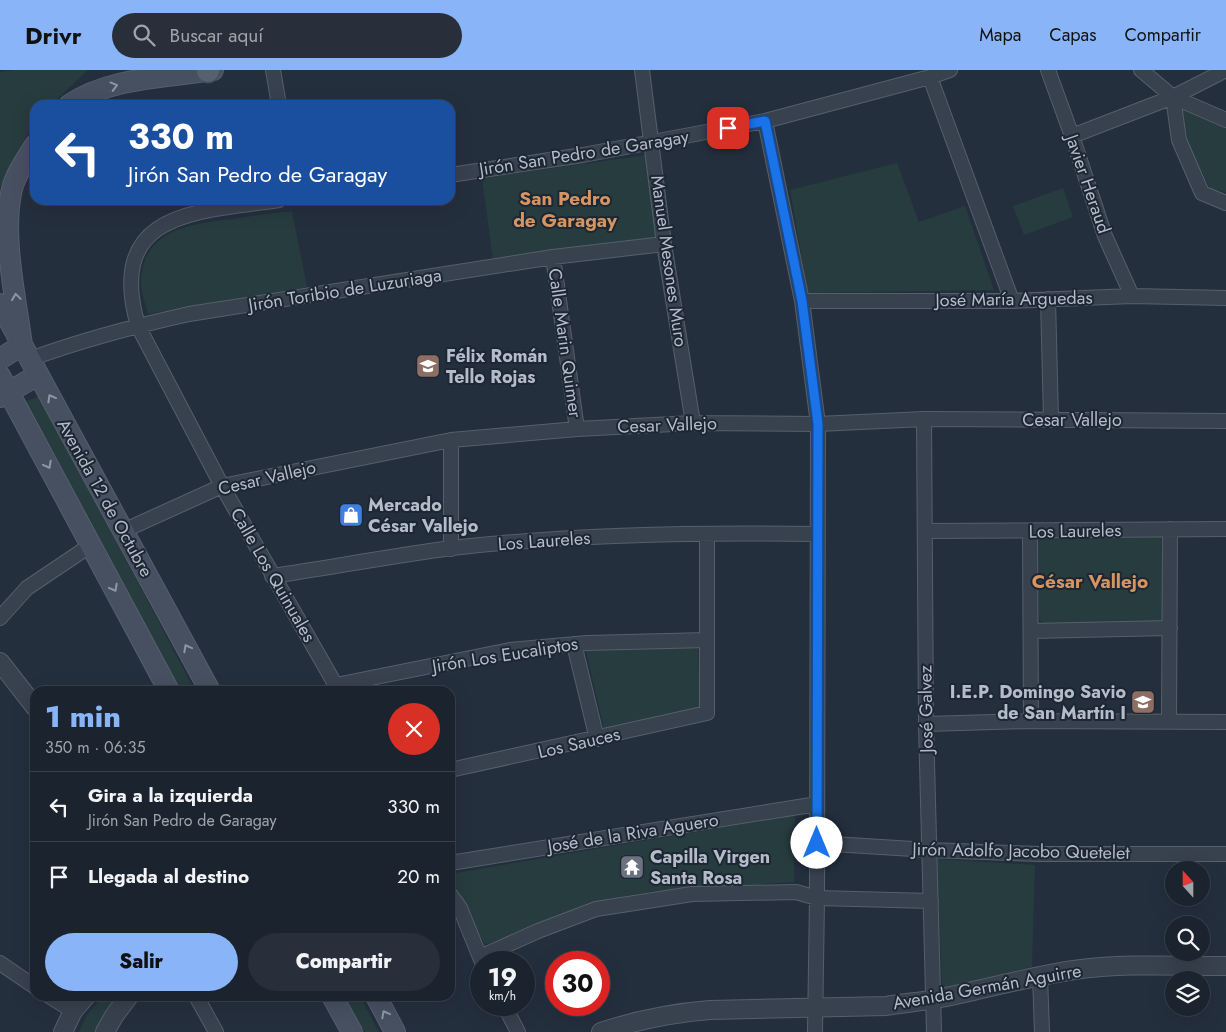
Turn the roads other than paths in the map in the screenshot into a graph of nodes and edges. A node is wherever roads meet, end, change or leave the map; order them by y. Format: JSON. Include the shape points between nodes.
{"nodes":[{"id":1,"x":210,"y":70,"type":"edge"},
{"id":2,"x":273,"y":70,"type":"edge"},
{"id":3,"x":642,"y":70,"type":"edge"},
{"id":4,"x":950,"y":70,"type":"edge"},
{"id":5,"x":1048,"y":70,"type":"edge"},
{"id":6,"x":1141,"y":70,"type":"edge"},
{"id":7,"x":1226,"y":70,"type":"edge"},
{"id":8,"x":930,"y":77,"type":"junction"},
{"id":9,"x":1173,"y":97,"type":"junction"},
{"id":10,"x":76,"y":100,"type":"edge"},
{"id":11,"x":278,"y":100,"type":"edge"},
{"id":12,"x":1226,"y":120,"type":"edge"},
{"id":13,"x":765,"y":121,"type":"junction"},
{"id":14,"x":1072,"y":136,"type":"junction"},
{"id":15,"x":652,"y":142,"type":"junction"},
{"id":16,"x":30,"y":153,"type":"edge"},
{"id":17,"x":455,"y":174,"type":"edge"},
{"id":18,"x":1226,"y":203,"type":"edge"},
{"id":19,"x":246,"y":205,"type":"edge"},
{"id":20,"x":664,"y":244,"type":"junction"},
{"id":21,"x":553,"y":257,"type":"junction"},
{"id":22,"x":1132,"y":296,"type":"junction"},
{"id":23,"x":1226,"y":298,"type":"edge"},
{"id":24,"x":1048,"y":300,"type":"junction"},
{"id":25,"x":802,"y":301,"type":"junction"},
{"id":26,"x":1012,"y":301,"type":"junction"},
{"id":27,"x":0,"y":304,"type":"edge"},
{"id":28,"x":138,"y":326,"type":"junction"},
{"id":29,"x":0,"y":359,"type":"edge"},
{"id":30,"x":30,"y":360,"type":"junction"},
{"id":31,"x":3,"y":388,"type":"edge"},
{"id":32,"x":924,"y":419,"type":"junction"},
{"id":33,"x":1051,"y":420,"type":"junction"},
{"id":34,"x":1226,"y":421,"type":"edge"},
{"id":35,"x":692,"y":423,"type":"junction"},
{"id":36,"x":818,"y":424,"type":"junction"},
{"id":37,"x":577,"y":429,"type":"junction"},
{"id":38,"x":451,"y":440,"type":"junction"},
{"id":39,"x":222,"y":486,"type":"junction"},
{"id":40,"x":1226,"y":529,"type":"edge"},
{"id":41,"x":1170,"y":530,"type":"junction"},
{"id":42,"x":124,"y":531,"type":"junction"},
{"id":43,"x":1030,"y":531,"type":"junction"},
{"id":44,"x":925,"y":532,"type":"junction"},
{"id":45,"x":707,"y":534,"type":"junction"},
{"id":46,"x":818,"y":534,"type":"junction"},
{"id":47,"x":91,"y":545,"type":"junction"},
{"id":48,"x":451,"y":548,"type":"junction"},
{"id":49,"x":272,"y":576,"type":"junction"},
{"id":50,"x":0,"y":618,"type":"edge"},
{"id":51,"x":1170,"y":628,"type":"junction"},
{"id":52,"x":1031,"y":631,"type":"junction"},
{"id":53,"x":707,"y":640,"type":"junction"},
{"id":54,"x":574,"y":644,"type":"junction"},
{"id":55,"x":0,"y":662,"type":"edge"},
{"id":56,"x":166,"y":686,"type":"edge"},
{"id":57,"x":207,"y":686,"type":"edge"},
{"id":58,"x":336,"y":686,"type":"edge"},
{"id":59,"x":346,"y":686,"type":"edge"},
{"id":60,"x":30,"y":701,"type":"edge"},
{"id":61,"x":1031,"y":721,"type":"junction"},
{"id":62,"x":1170,"y":722,"type":"junction"},
{"id":63,"x":1226,"y":722,"type":"edge"},
{"id":64,"x":926,"y":724,"type":"junction"},
{"id":65,"x":597,"y":738,"type":"junction"},
{"id":66,"x":455,"y":769,"type":"edge"},
{"id":67,"x":817,"y":804,"type":"junction"},
{"id":68,"x":817,"y":843,"type":"junction"},
{"id":69,"x":929,"y":850,"type":"junction"},
{"id":70,"x":1226,"y":854,"type":"edge"},
{"id":71,"x":455,"y":862,"type":"edge"},
{"id":72,"x":817,"y":898,"type":"junction"},
{"id":73,"x":931,"y":900,"type":"junction"},
{"id":74,"x":455,"y":901,"type":"edge"},
{"id":75,"x":477,"y":951,"type":"edge"},
{"id":76,"x":499,"y":951,"type":"edge"},
{"id":77,"x":0,"y":963,"type":"edge"},
{"id":78,"x":1226,"y":966,"type":"edge"},
{"id":79,"x":1040,"y":976,"type":"junction"},
{"id":80,"x":30,"y":982,"type":"edge"},
{"id":81,"x":934,"y":999,"type":"junction"},
{"id":82,"x":57,"y":1001,"type":"edge"},
{"id":83,"x":82,"y":1001,"type":"edge"},
{"id":84,"x":125,"y":1001,"type":"edge"},
{"id":85,"x":199,"y":1001,"type":"edge"},
{"id":86,"x":335,"y":1001,"type":"edge"},
{"id":87,"x":379,"y":1001,"type":"edge"},
{"id":88,"x":815,"y":1007,"type":"junction"},
{"id":89,"x":73,"y":1011,"type":"junction"},
{"id":90,"x":510,"y":1016,"type":"edge"},
{"id":91,"x":63,"y":1032,"type":"edge"},
{"id":92,"x":105,"y":1032,"type":"edge"},
{"id":93,"x":216,"y":1032,"type":"edge"},
{"id":94,"x":352,"y":1032,"type":"edge"},
{"id":95,"x":395,"y":1032,"type":"edge"},
{"id":96,"x":518,"y":1032,"type":"edge"},
{"id":97,"x":601,"y":1032,"type":"edge"},
{"id":98,"x":815,"y":1032,"type":"edge"},
{"id":99,"x":934,"y":1032,"type":"edge"},
{"id":100,"x":1042,"y":1032,"type":"edge"}],
"edges":[{"from":10,"to":1,"type":"main road","one_way":true,"via":[[104,88],[130,82]]},
{"from":2,"to":11,"type":"street"},
{"from":3,"to":15,"type":"street","name":"Manuel Mesones Muro"},
{"from":4,"to":8,"type":"street","name":"Jirón San Pedro de Garagay"},
{"from":5,"to":14,"type":"street","name":"Javier Heraud"},
{"from":6,"to":9,"type":"street"},
{"from":7,"to":9,"type":"street"},
{"from":8,"to":13,"type":"street","name":"Jirón San Pedro de Garagay"},
{"from":8,"to":26,"type":"street"},
{"from":9,"to":12,"type":"street"},
{"from":9,"to":14,"type":"street"},
{"from":9,"to":18,"type":"street","via":[[1179,140],[1202,193]]},
{"from":13,"to":15,"type":"street","name":"Jirón San Pedro de Garagay"},
{"from":13,"to":25,"type":"street"},
{"from":14,"to":22,"type":"street","name":"Javier Heraud","via":[[1105,236]]},
{"from":15,"to":17,"type":"street","name":"Jirón San Pedro de Garagay"},
{"from":15,"to":20,"type":"street","name":"Manuel Mesones Muro"},
{"from":30,"to":16,"type":"main road","one_way":true,"via":[[9,245],[8,215],[13,187]]},
{"from":19,"to":28,"type":"street","via":[[173,219],[155,230],[142,244],[133,261],[130,279],[130,297]]},
{"from":20,"to":21,"type":"street","name":"Jirón Toribio de Luzuriaga"},
{"from":20,"to":35,"type":"street","name":"Manuel Mesones Muro"},
{"from":21,"to":28,"type":"street","name":"Jirón Toribio de Luzuriaga","via":[[189,314]]},
{"from":21,"to":37,"type":"street","name":"Calle Marin Quimer"},
{"from":22,"to":23,"type":"street","name":"José María Arguedas"},
{"from":22,"to":24,"type":"street","name":"José María Arguedas"},
{"from":24,"to":26,"type":"street","name":"José María Arguedas"},
{"from":24,"to":33,"type":"street"},
{"from":25,"to":26,"type":"street","name":"José María Arguedas"},
{"from":25,"to":36,"type":"street"},
{"from":27,"to":30,"type":"main road","name":"Avenida 12 de Octubre"},
{"from":28,"to":30,"type":"street","name":"Jirón Toribio de Luzuriaga"},
{"from":28,"to":39,"type":"street","name":"Calle Los Quinuales"},
{"from":29,"to":30,"type":"main road"},
{"from":30,"to":31,"type":"main road"},
{"from":42,"to":30,"type":"main road","name":"Avenida 12 de Octubre","one_way":true},
{"from":31,"to":47,"type":"main road","name":"Avenida 12 de Octubre","one_way":true},
{"from":32,"to":33,"type":"street","name":"Cesar Vallejo"},
{"from":32,"to":36,"type":"street","name":"Cesar Vallejo"},
{"from":32,"to":44,"type":"street","name":"José Galvez"},
{"from":33,"to":34,"type":"street","name":"Cesar Vallejo"},
{"from":35,"to":36,"type":"street","name":"Cesar Vallejo"},
{"from":35,"to":37,"type":"street","name":"Cesar Vallejo"},
{"from":36,"to":46,"type":"street"},
{"from":37,"to":38,"type":"street","name":"Cesar Vallejo"},
{"from":38,"to":39,"type":"street","name":"Cesar Vallejo"},
{"from":38,"to":48,"type":"street"},
{"from":39,"to":42,"type":"street","name":"Cesar Vallejo"},
{"from":39,"to":49,"type":"street","name":"Calle Los Quinuales"},
{"from":40,"to":41,"type":"street","name":"Los Laureles"},
{"from":41,"to":43,"type":"street","name":"Los Laureles"},
{"from":41,"to":51,"type":"street"},
{"from":57,"to":42,"type":"main road","name":"Avenida 12 de Octubre","one_way":true},
{"from":43,"to":44,"type":"street","name":"Los Laureles"},
{"from":43,"to":52,"type":"street"},
{"from":44,"to":64,"type":"street","name":"José Galvez"},
{"from":45,"to":46,"type":"street","name":"Los Laureles"},
{"from":45,"to":48,"type":"street","name":"Los Laureles","via":[[577,537]]},
{"from":45,"to":53,"type":"street"},
{"from":46,"to":67,"type":"street"},
{"from":47,"to":50,"type":"street","via":[[27,588]]},
{"from":47,"to":56,"type":"main road","name":"Avenida 12 de Octubre","one_way":true},
{"from":48,"to":49,"type":"street","name":"Los Laureles"},
{"from":49,"to":58,"type":"street","name":"Calle Los Quinuales"},
{"from":51,"to":52,"type":"street"},
{"from":51,"to":62,"type":"street"},
{"from":52,"to":61,"type":"street"},
{"from":53,"to":54,"type":"street","name":"Jirón Los Eucaliptos"},
{"from":53,"to":65,"type":"street","name":"Los Sauces","via":[[708,714]]},
{"from":54,"to":59,"type":"street","name":"Jirón Los Eucaliptos","via":[[510,650]]},
{"from":54,"to":65,"type":"street"},
{"from":55,"to":60,"type":"street"},
{"from":61,"to":62,"type":"street"},
{"from":61,"to":64,"type":"street"},
{"from":62,"to":63,"type":"street"},
{"from":64,"to":69,"type":"street","name":"José Galvez"},
{"from":65,"to":66,"type":"street","name":"Los Sauces"},
{"from":67,"to":68,"type":"street"},
{"from":67,"to":71,"type":"street","name":"José de la Riva Aguero"},
{"from":68,"to":69,"type":"street","name":"Jirón Adolfo Jacobo Quetelet"},
{"from":68,"to":72,"type":"street"},
{"from":69,"to":70,"type":"street","name":"Jirón Adolfo Jacobo Quetelet","via":[[1039,854]]},
{"from":69,"to":73,"type":"street","name":"José Galvez"},
{"from":72,"to":73,"type":"street"},
{"from":72,"to":76,"type":"street","via":[[796,892],[692,894],[596,909],[538,931]]},
{"from":72,"to":88,"type":"street"},
{"from":73,"to":81,"type":"street","name":"José Galvez"},
{"from":74,"to":75,"type":"street"},
{"from":77,"to":80,"type":"street"},
{"from":78,"to":79,"type":"street","name":"Avenida Germán Aguirre","via":[[1113,967]]},
{"from":79,"to":81,"type":"street","name":"Avenida Germán Aguirre"},
{"from":79,"to":100,"type":"street"},
{"from":81,"to":88,"type":"street","name":"Avenida Germán Aguirre","via":[[886,1006]]},
{"from":81,"to":99,"type":"street","name":"José Galvez"},
{"from":82,"to":89,"type":"street"},
{"from":83,"to":89,"type":"street"},
{"from":84,"to":92,"type":"street"},
{"from":85,"to":93,"type":"street"},
{"from":86,"to":94,"type":"main road"},
{"from":95,"to":87,"type":"main road","one_way":true},
{"from":88,"to":97,"type":"street","name":"Avenida Germán Aguirre","via":[[683,1012]]},
{"from":88,"to":98,"type":"street"},
{"from":89,"to":91,"type":"street"},
{"from":90,"to":96,"type":"street"}]}
